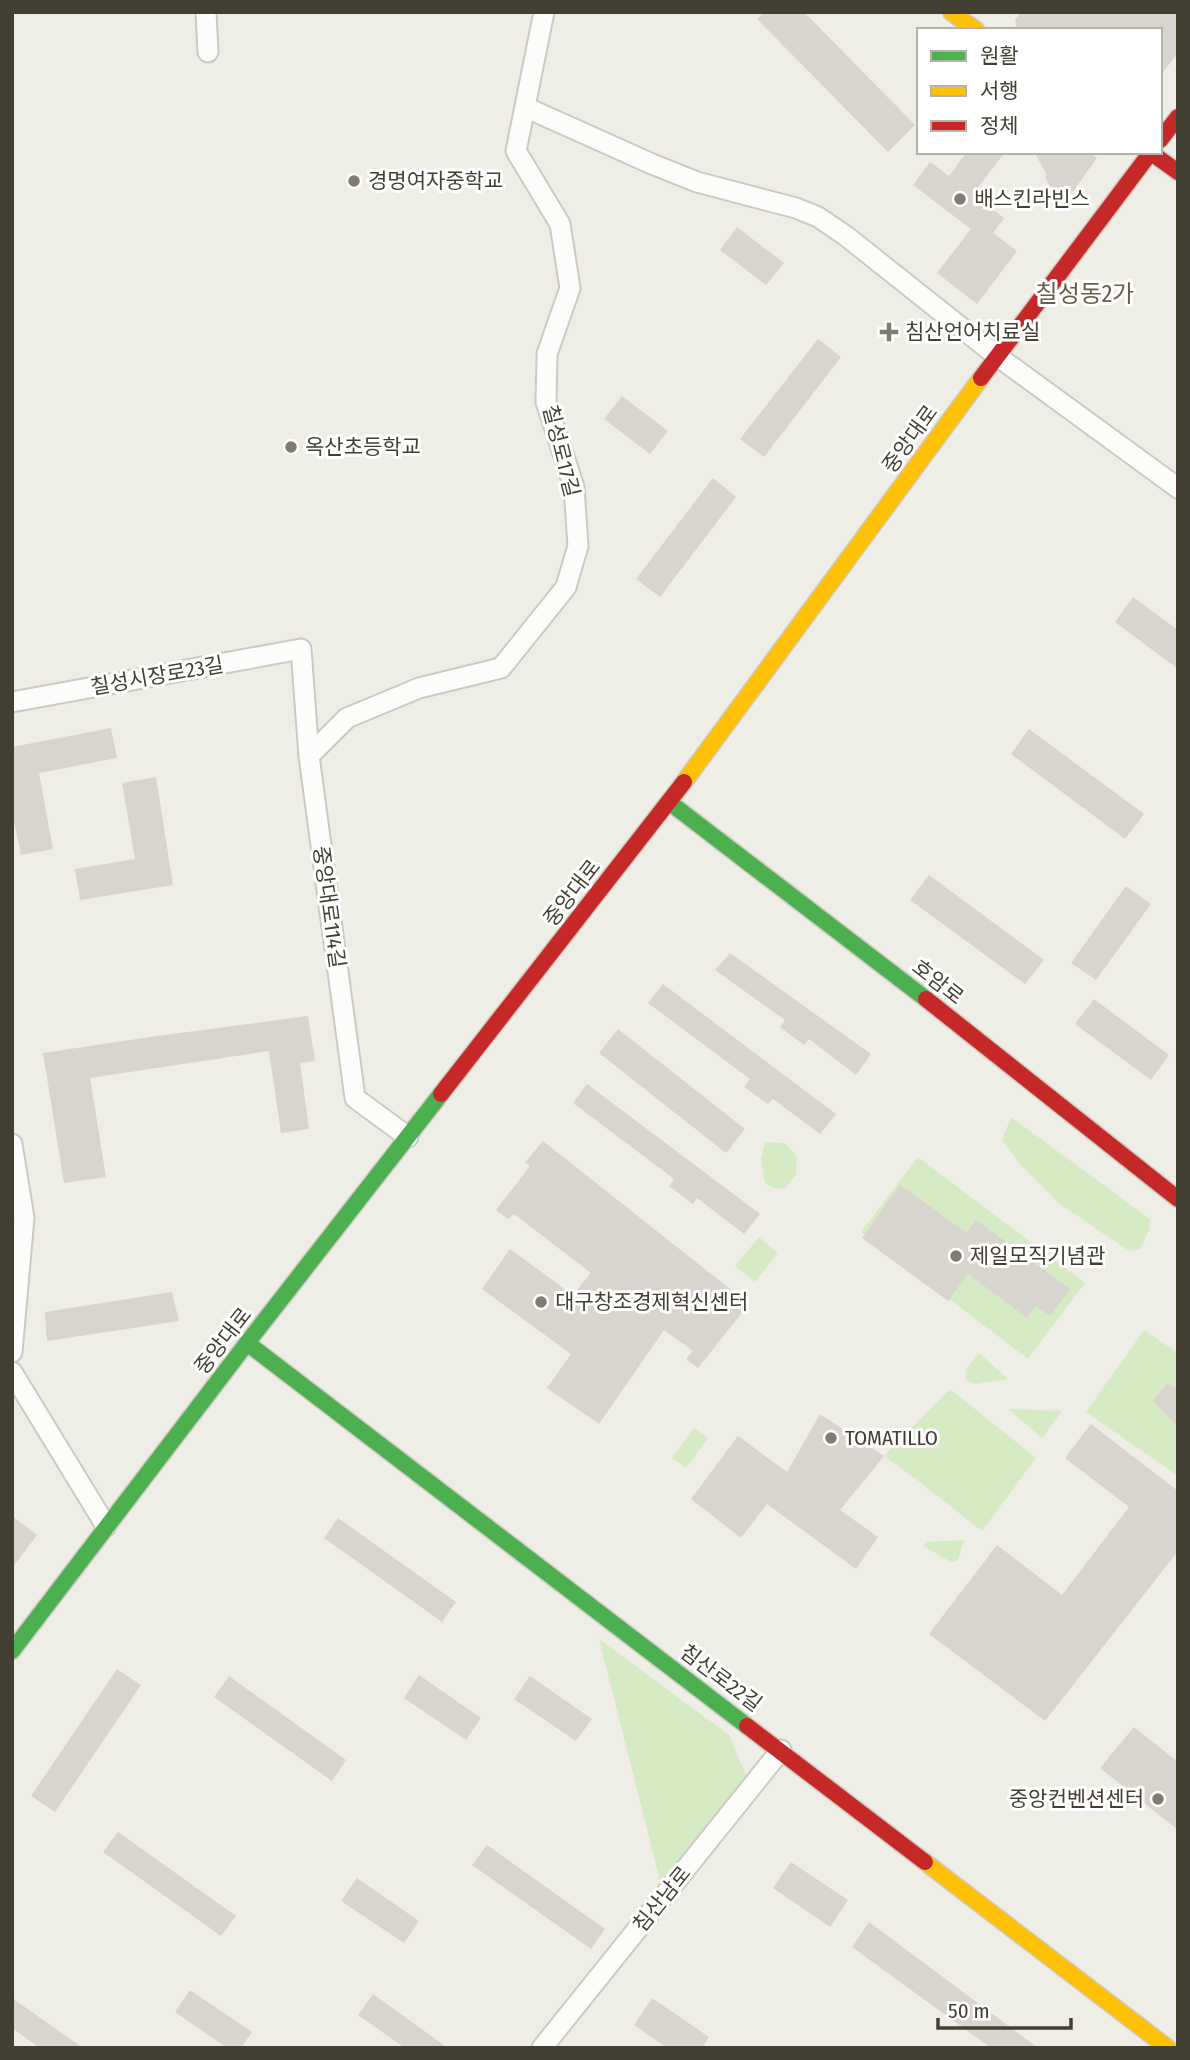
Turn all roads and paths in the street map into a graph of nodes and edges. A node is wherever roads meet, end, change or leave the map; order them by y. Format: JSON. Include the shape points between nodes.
{"nodes":[{"id":1,"x":206,"y":12,"type":"edge"},
{"id":2,"x":544,"y":12,"type":"edge"},
{"id":3,"x":951,"y":12,"type":"edge"},
{"id":4,"x":973,"y":28,"type":"edge"},
{"id":5,"x":208,"y":52,"type":"dead end"},
{"id":6,"x":525,"y":107,"type":"junction"},
{"id":7,"x":1178,"y":117,"type":"edge"},
{"id":8,"x":1162,"y":137,"type":"edge"},
{"id":9,"x":1149,"y":154,"type":"edge"},
{"id":10,"x":1154,"y":154,"type":"edge"},
{"id":11,"x":1178,"y":172,"type":"edge"},
{"id":12,"x":997,"y":356,"type":"junction"},
{"id":13,"x":1178,"y":488,"type":"edge"},
{"id":14,"x":301,"y":649,"type":"joint"},
{"id":15,"x":12,"y":702,"type":"edge"},
{"id":16,"x":309,"y":756,"type":"junction"},
{"id":17,"x":669,"y":802,"type":"junction"},
{"id":18,"x":408,"y":1137,"type":"junction"},
{"id":19,"x":12,"y":1144,"type":"edge"},
{"id":20,"x":1178,"y":1199,"type":"edge"},
{"id":21,"x":247,"y":1343,"type":"junction"},
{"id":22,"x":12,"y":1352,"type":"edge"},
{"id":23,"x":12,"y":1372,"type":"edge"},
{"id":24,"x":106,"y":1526,"type":"junction"},
{"id":25,"x":12,"y":1651,"type":"edge"},
{"id":26,"x":781,"y":1750,"type":"junction"},
{"id":27,"x":542,"y":2048,"type":"edge"},
{"id":28,"x":1168,"y":2048,"type":"edge"}],
"edges":[{"from":1,"to":5,"type":"street"},
{"from":2,"to":6,"type":"street","name":"칠성로17길"},
{"from":3,"to":4,"type":"main road"},
{"from":6,"to":12,"type":"street","via":[[697,182],[818,217]]},
{"from":6,"to":16,"type":"street","name":"칠성로17길","via":[[516,150],[560,224],[570,288],[547,354],[547,397],[574,488],[578,546],[566,587],[501,668],[419,688],[347,718]]},
{"from":7,"to":8,"type":"main road"},
{"from":9,"to":12,"type":"main road","name":"중앙대로"},
{"from":10,"to":11,"type":"main road"},
{"from":12,"to":13,"type":"street"},
{"from":12,"to":17,"type":"main road","name":"중앙대로"},
{"from":14,"to":15,"type":"street","name":"칠성시장로23길"},
{"from":14,"to":16,"type":"street","name":"중앙대로114길"},
{"from":16,"to":18,"type":"street","name":"중앙대로114길","via":[[355,1098]]},
{"from":17,"to":18,"type":"main road","name":"중앙대로"},
{"from":17,"to":20,"type":"main road","name":"호암로"},
{"from":18,"to":21,"type":"main road","name":"중앙대로"},
{"from":19,"to":22,"type":"street","via":[[24,1218]]},
{"from":21,"to":24,"type":"main road","name":"중앙대로"},
{"from":21,"to":26,"type":"main road","name":"침산로22길"},
{"from":23,"to":24,"type":"street"},
{"from":24,"to":25,"type":"main road","name":"중앙대로"},
{"from":26,"to":27,"type":"street","name":"침산남로"},
{"from":26,"to":28,"type":"main road","name":"침산로22길"}]}
